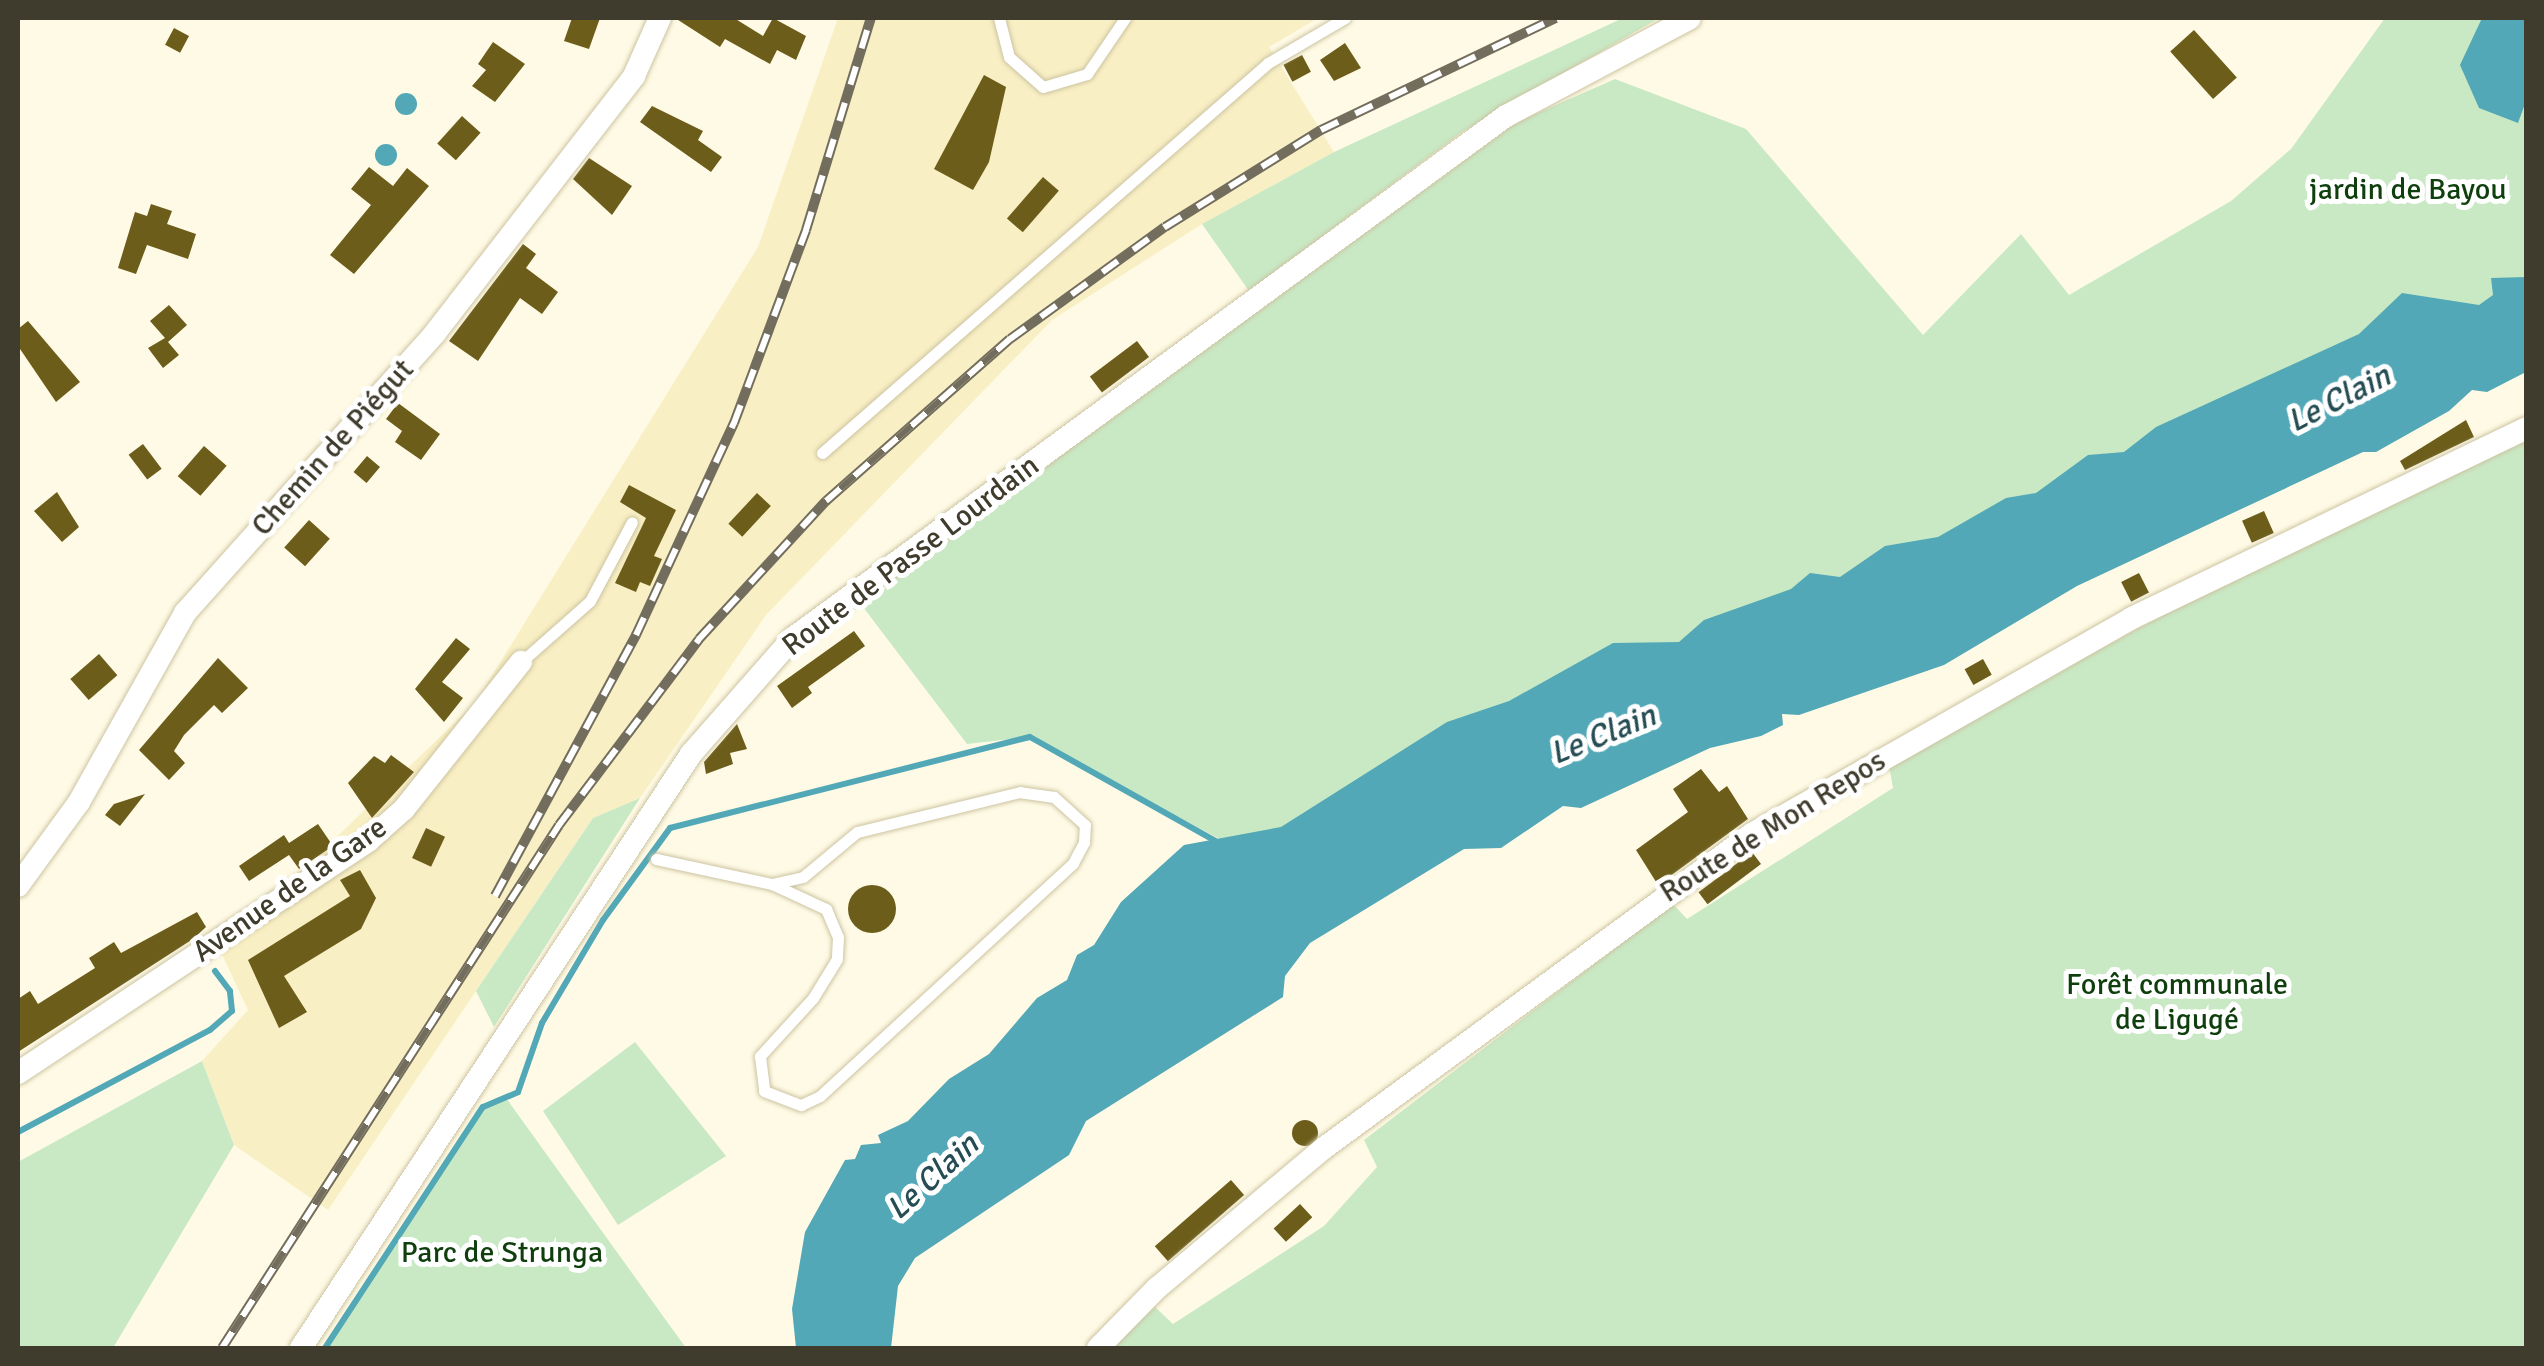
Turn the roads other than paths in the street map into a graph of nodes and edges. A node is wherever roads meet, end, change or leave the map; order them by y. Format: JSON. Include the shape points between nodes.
{"nodes":[{"id":1,"x":660,"y":18,"type":"edge"},
{"id":2,"x":1000,"y":18,"type":"edge"},
{"id":3,"x":1125,"y":18,"type":"edge"},
{"id":4,"x":1345,"y":18,"type":"edge"},
{"id":5,"x":1690,"y":18,"type":"edge"},
{"id":6,"x":2526,"y":428,"type":"edge"},
{"id":7,"x":822,"y":453,"type":"dead end"},
{"id":8,"x":632,"y":522,"type":"dead end"},
{"id":9,"x":521,"y":662,"type":"joint"},
{"id":10,"x":656,"y":859,"type":"dead end"},
{"id":11,"x":772,"y":884,"type":"junction"},
{"id":12,"x":18,"y":886,"type":"edge"},
{"id":13,"x":18,"y":1073,"type":"edge"},
{"id":14,"x":302,"y":1348,"type":"edge"},
{"id":15,"x":1098,"y":1348,"type":"edge"}],
"edges":[{"from":1,"to":12,"type":"street","name":"Chemin de Piégut","via":[[634,76],[435,333],[185,612],[79,802]]},
{"from":2,"to":3,"type":"lane","via":[[1009,57],[1044,87],[1087,74]]},
{"from":4,"to":7,"type":"lane","via":[[1268,63]]},
{"from":5,"to":14,"type":"street","name":"Route de Passe Lourdain","via":[[1506,116],[793,638],[690,754]]},
{"from":6,"to":15,"type":"street","name":"Route de Mon Repos","via":[[2132,618],[1752,834],[1324,1148],[1157,1288]]},
{"from":8,"to":9,"type":"lane","name":"Avenue de la Gare","via":[[590,600]]},
{"from":9,"to":13,"type":"street","name":"Avenue de la Gare","via":[[404,809],[368,841]]},
{"from":10,"to":11,"type":"lane"},
{"from":11,"to":11,"type":"lane","via":[[803,877],[857,832],[1020,792],[1054,797],[1085,825],[1073,863],[820,1096],[801,1105],[764,1091],[760,1056],[813,998],[837,959],[838,937],[826,909]]}]}
